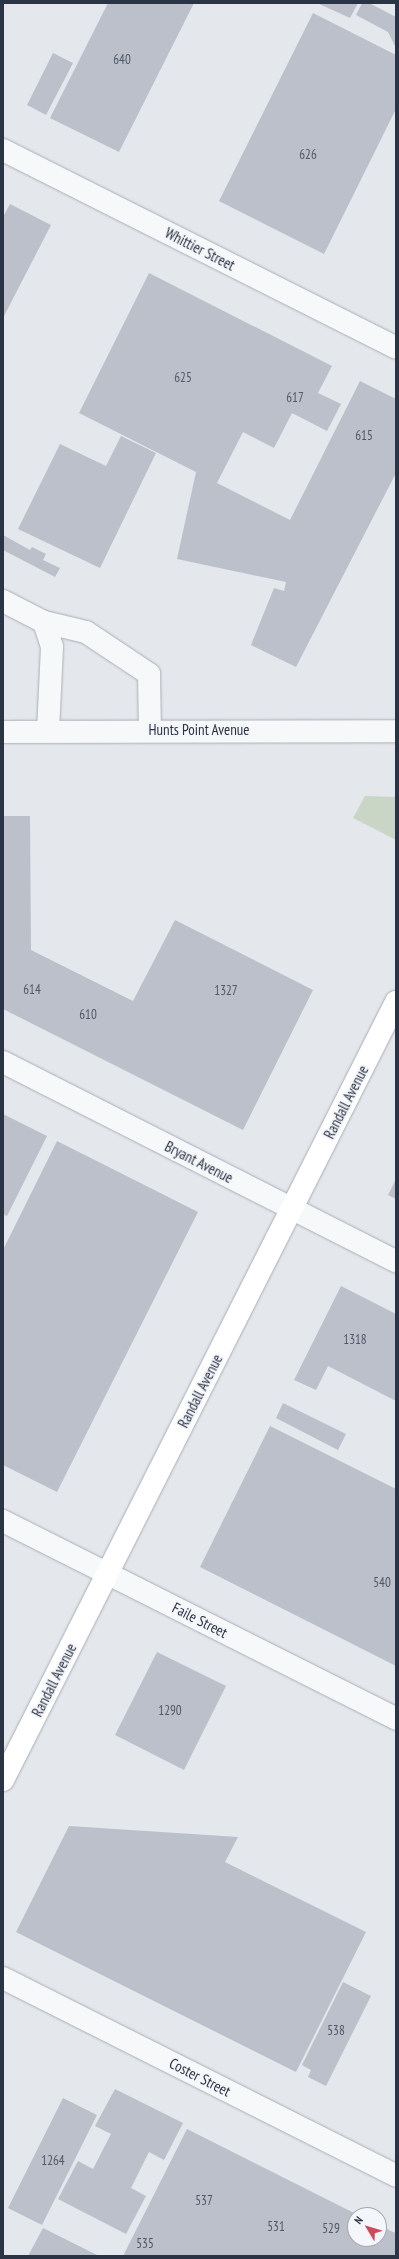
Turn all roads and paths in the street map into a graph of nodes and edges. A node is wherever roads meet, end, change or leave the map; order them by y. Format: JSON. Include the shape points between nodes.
{"nodes":[{"id":1,"x":3,"y":150,"type":"edge"},
{"id":2,"x":396,"y":348,"type":"edge"},
{"id":3,"x":3,"y":601,"type":"edge"},
{"id":4,"x":44,"y":622,"type":"junction"},
{"id":5,"x":150,"y":730,"type":"junction"},
{"id":6,"x":48,"y":731,"type":"junction"},
{"id":7,"x":396,"y":731,"type":"edge"},
{"id":8,"x":3,"y":732,"type":"edge"},
{"id":9,"x":396,"y":1002,"type":"edge"},
{"id":10,"x":3,"y":1062,"type":"edge"},
{"id":11,"x":292,"y":1209,"type":"junction"},
{"id":12,"x":396,"y":1261,"type":"edge"},
{"id":13,"x":3,"y":1521,"type":"edge"},
{"id":14,"x":108,"y":1573,"type":"junction"},
{"id":15,"x":396,"y":1719,"type":"edge"},
{"id":16,"x":3,"y":1780,"type":"edge"},
{"id":17,"x":3,"y":1978,"type":"edge"},
{"id":18,"x":396,"y":2176,"type":"edge"}],
"edges":[{"from":1,"to":2,"type":"street","name":"Whittier Street"},
{"from":3,"to":4,"type":"street"},
{"from":4,"to":5,"type":"street","via":[[86,632],[149,674]]},
{"from":4,"to":6,"type":"street","via":[[52,648]]},
{"from":5,"to":6,"type":"street","name":"Hunts Point Avenue"},
{"from":5,"to":7,"type":"street","name":"Hunts Point Avenue"},
{"from":6,"to":8,"type":"street","name":"Hunts Point Avenue"},
{"from":9,"to":11,"type":"main road","name":"Randall Avenue"},
{"from":10,"to":11,"type":"street","name":"Bryant Avenue"},
{"from":11,"to":12,"type":"street","name":"Bryant Avenue"},
{"from":11,"to":14,"type":"main road","name":"Randall Avenue"},
{"from":13,"to":14,"type":"street","name":"Faile Street"},
{"from":14,"to":15,"type":"street","name":"Faile Street"},
{"from":14,"to":16,"type":"main road","name":"Randall Avenue"},
{"from":17,"to":18,"type":"street","name":"Coster Street"}]}
